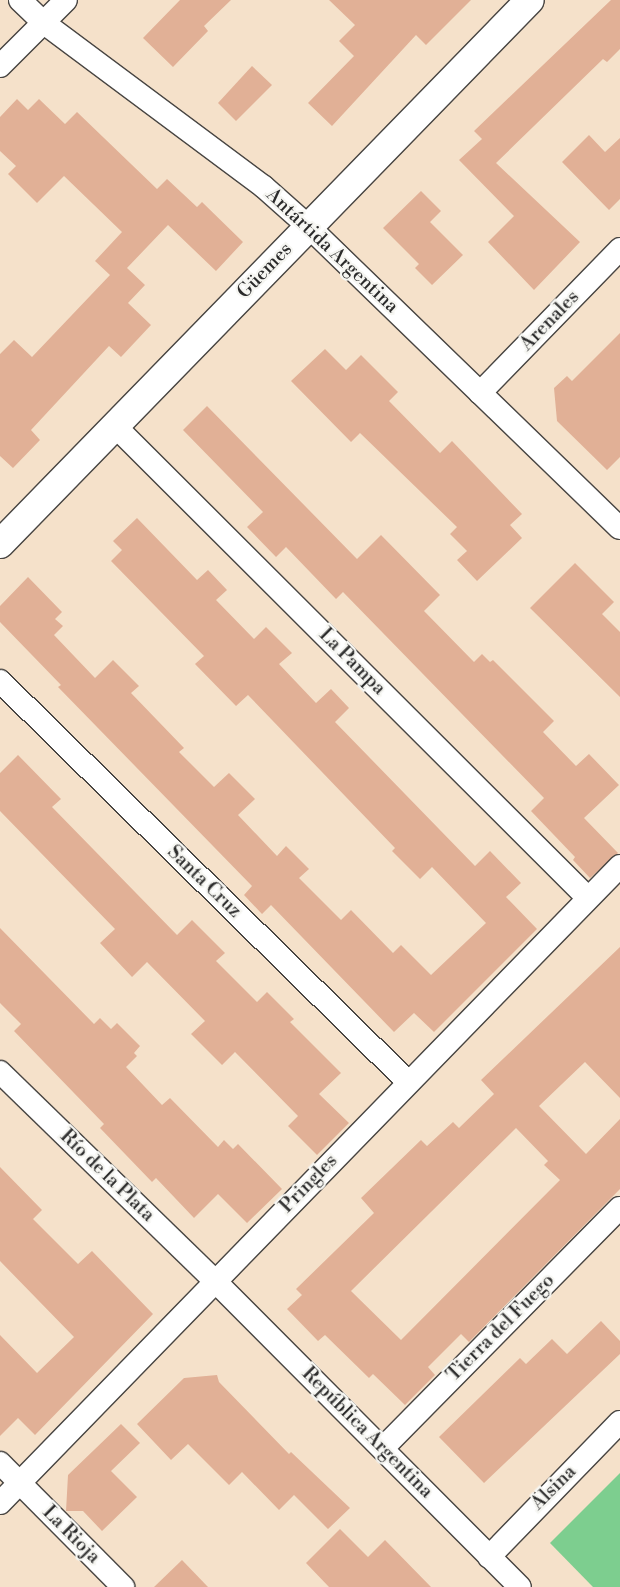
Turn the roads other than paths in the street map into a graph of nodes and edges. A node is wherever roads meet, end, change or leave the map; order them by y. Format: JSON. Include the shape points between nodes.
{"nodes":[{"id":1,"x":20,"y":0,"type":"edge"},
{"id":2,"x":66,"y":0,"type":"edge"},
{"id":3,"x":530,"y":0,"type":"edge"},
{"id":4,"x":44,"y":23,"type":"junction"},
{"id":5,"x":0,"y":66,"type":"edge"},
{"id":6,"x":308,"y":226,"type":"junction"},
{"id":7,"x":620,"y":249,"type":"edge"},
{"id":8,"x":480,"y":393,"type":"junction"},
{"id":9,"x":116,"y":426,"type":"junction"},
{"id":10,"x":620,"y":528,"type":"edge"},
{"id":11,"x":0,"y":544,"type":"edge"},
{"id":12,"x":0,"y":681,"type":"edge"},
{"id":13,"x":620,"y":866,"type":"edge"},
{"id":14,"x":588,"y":898,"type":"junction"},
{"id":15,"x":0,"y":1072,"type":"edge"},
{"id":16,"x":408,"y":1082,"type":"junction"},
{"id":17,"x":620,"y":1208,"type":"edge"},
{"id":18,"x":214,"y":1280,"type":"junction"},
{"id":19,"x":620,"y":1422,"type":"edge"},
{"id":20,"x":382,"y":1448,"type":"junction"},
{"id":21,"x":0,"y":1463,"type":"edge"},
{"id":22,"x":20,"y":1483,"type":"junction"},
{"id":23,"x":0,"y":1503,"type":"edge"},
{"id":24,"x":489,"y":1557,"type":"junction"},
{"id":25,"x":123,"y":1587,"type":"edge"},
{"id":26,"x":520,"y":1587,"type":"edge"}],
"edges":[{"from":1,"to":4,"type":"street","name":"Antártida Argentina"},
{"from":2,"to":4,"type":"street"},
{"from":3,"to":6,"type":"street","name":"Güemes"},
{"from":4,"to":5,"type":"street"},
{"from":4,"to":6,"type":"street","name":"Antártida Argentina","via":[[264,187]]},
{"from":6,"to":8,"type":"street","name":"Antártida Argentina"},
{"from":6,"to":9,"type":"street","name":"Güemes"},
{"from":7,"to":8,"type":"street","name":"Arenales"},
{"from":8,"to":10,"type":"street","name":"Antártida Argentina"},
{"from":9,"to":11,"type":"street","name":"Güemes"},
{"from":9,"to":14,"type":"street","name":"La Pampa"},
{"from":12,"to":16,"type":"street","name":"Santa Cruz"},
{"from":13,"to":14,"type":"street","name":"Pringles"},
{"from":14,"to":16,"type":"street","name":"Pringles"},
{"from":15,"to":18,"type":"street","name":"Río de la Plata"},
{"from":16,"to":18,"type":"street","name":"Pringles"},
{"from":17,"to":20,"type":"street","name":"Tierra del Fuego"},
{"from":18,"to":20,"type":"street","name":"República Argentina"},
{"from":18,"to":22,"type":"street","name":"Pringles"},
{"from":19,"to":24,"type":"street","name":"Alsina"},
{"from":20,"to":24,"type":"street","name":"República Argentina"},
{"from":21,"to":22,"type":"street","name":"La Rioja"},
{"from":22,"to":23,"type":"street","name":"Pringles"},
{"from":22,"to":25,"type":"street","name":"La Rioja"},
{"from":24,"to":26,"type":"street","name":"República Argentina"}]}
